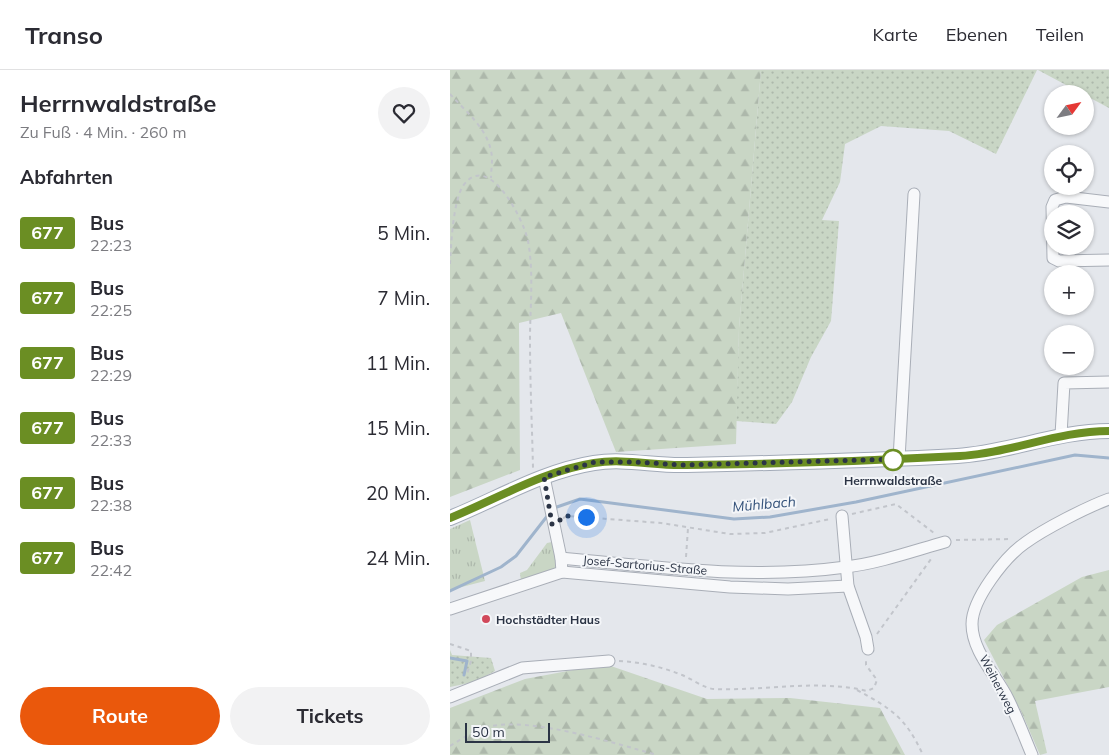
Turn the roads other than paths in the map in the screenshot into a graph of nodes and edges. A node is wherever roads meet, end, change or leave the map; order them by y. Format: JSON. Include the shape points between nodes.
{"nodes":[{"id":1,"x":914,"y":194,"type":"dead end"},
{"id":2,"x":1109,"y":202,"type":"edge"},
{"id":3,"x":1109,"y":260,"type":"edge"},
{"id":4,"x":1109,"y":382,"type":"edge"},
{"id":5,"x":1109,"y":431,"type":"edge"},
{"id":6,"x":1061,"y":435,"type":"junction"},
{"id":7,"x":899,"y":459,"type":"junction"},
{"id":8,"x":539,"y":479,"type":"junction"},
{"id":9,"x":1109,"y":499,"type":"edge"},
{"id":10,"x":842,"y":516,"type":"road end"},
{"id":11,"x":450,"y":518,"type":"edge"},
{"id":12,"x":946,"y":542,"type":"road end"},
{"id":13,"x":561,"y":558,"type":"junction"},
{"id":14,"x":847,"y":567,"type":"junction"},
{"id":15,"x":562,"y":572,"type":"junction"},
{"id":16,"x":730,"y":572,"type":"junction"},
{"id":17,"x":848,"y":586,"type":"junction"},
{"id":18,"x":730,"y":587,"type":"junction"},
{"id":19,"x":450,"y":609,"type":"edge"},
{"id":20,"x":868,"y":649,"type":"road end"},
{"id":21,"x":609,"y":661,"type":"road end"},
{"id":22,"x":450,"y":697,"type":"edge"},
{"id":23,"x":1032,"y":755,"type":"edge"}],
"edges":[{"from":1,"to":7,"type":"street"},
{"from":2,"to":3,"type":"street","via":[[1066,197],[1055,200],[1052,207],[1052,258]]},
{"from":4,"to":6,"type":"street","via":[[1064,383]]},
{"from":5,"to":6,"type":"main road"},
{"from":6,"to":7,"type":"main road","via":[[974,455]]},
{"from":7,"to":8,"type":"main road","via":[[682,465],[595,462]]},
{"from":8,"to":11,"type":"main road"},
{"from":8,"to":13,"type":"street","via":[[549,504]]},
{"from":9,"to":23,"type":"street","name":"Weiherweg","via":[[1026,542],[1012,554],[982,594],[975,610],[972,625],[976,640],[987,666],[1007,697]]},
{"from":10,"to":14,"type":"street"},
{"from":12,"to":14,"type":"street","name":"Josef-Sartorius-Straße"},
{"from":13,"to":15,"type":"street"},
{"from":13,"to":16,"type":"street","name":"Josef-Sartorius-Straße"},
{"from":14,"to":16,"type":"street","name":"Josef-Sartorius-Straße","via":[[778,573]]},
{"from":14,"to":17,"type":"street"},
{"from":15,"to":18,"type":"street","name":"Josef-Sartorius-Straße"},
{"from":15,"to":19,"type":"street","name":"Josef-Sartorius-Straße"},
{"from":16,"to":18,"type":"street"},
{"from":17,"to":18,"type":"street","name":"Josef-Sartorius-Straße"},
{"from":17,"to":20,"type":"street"},
{"from":21,"to":22,"type":"street","via":[[522,668]]}]}
